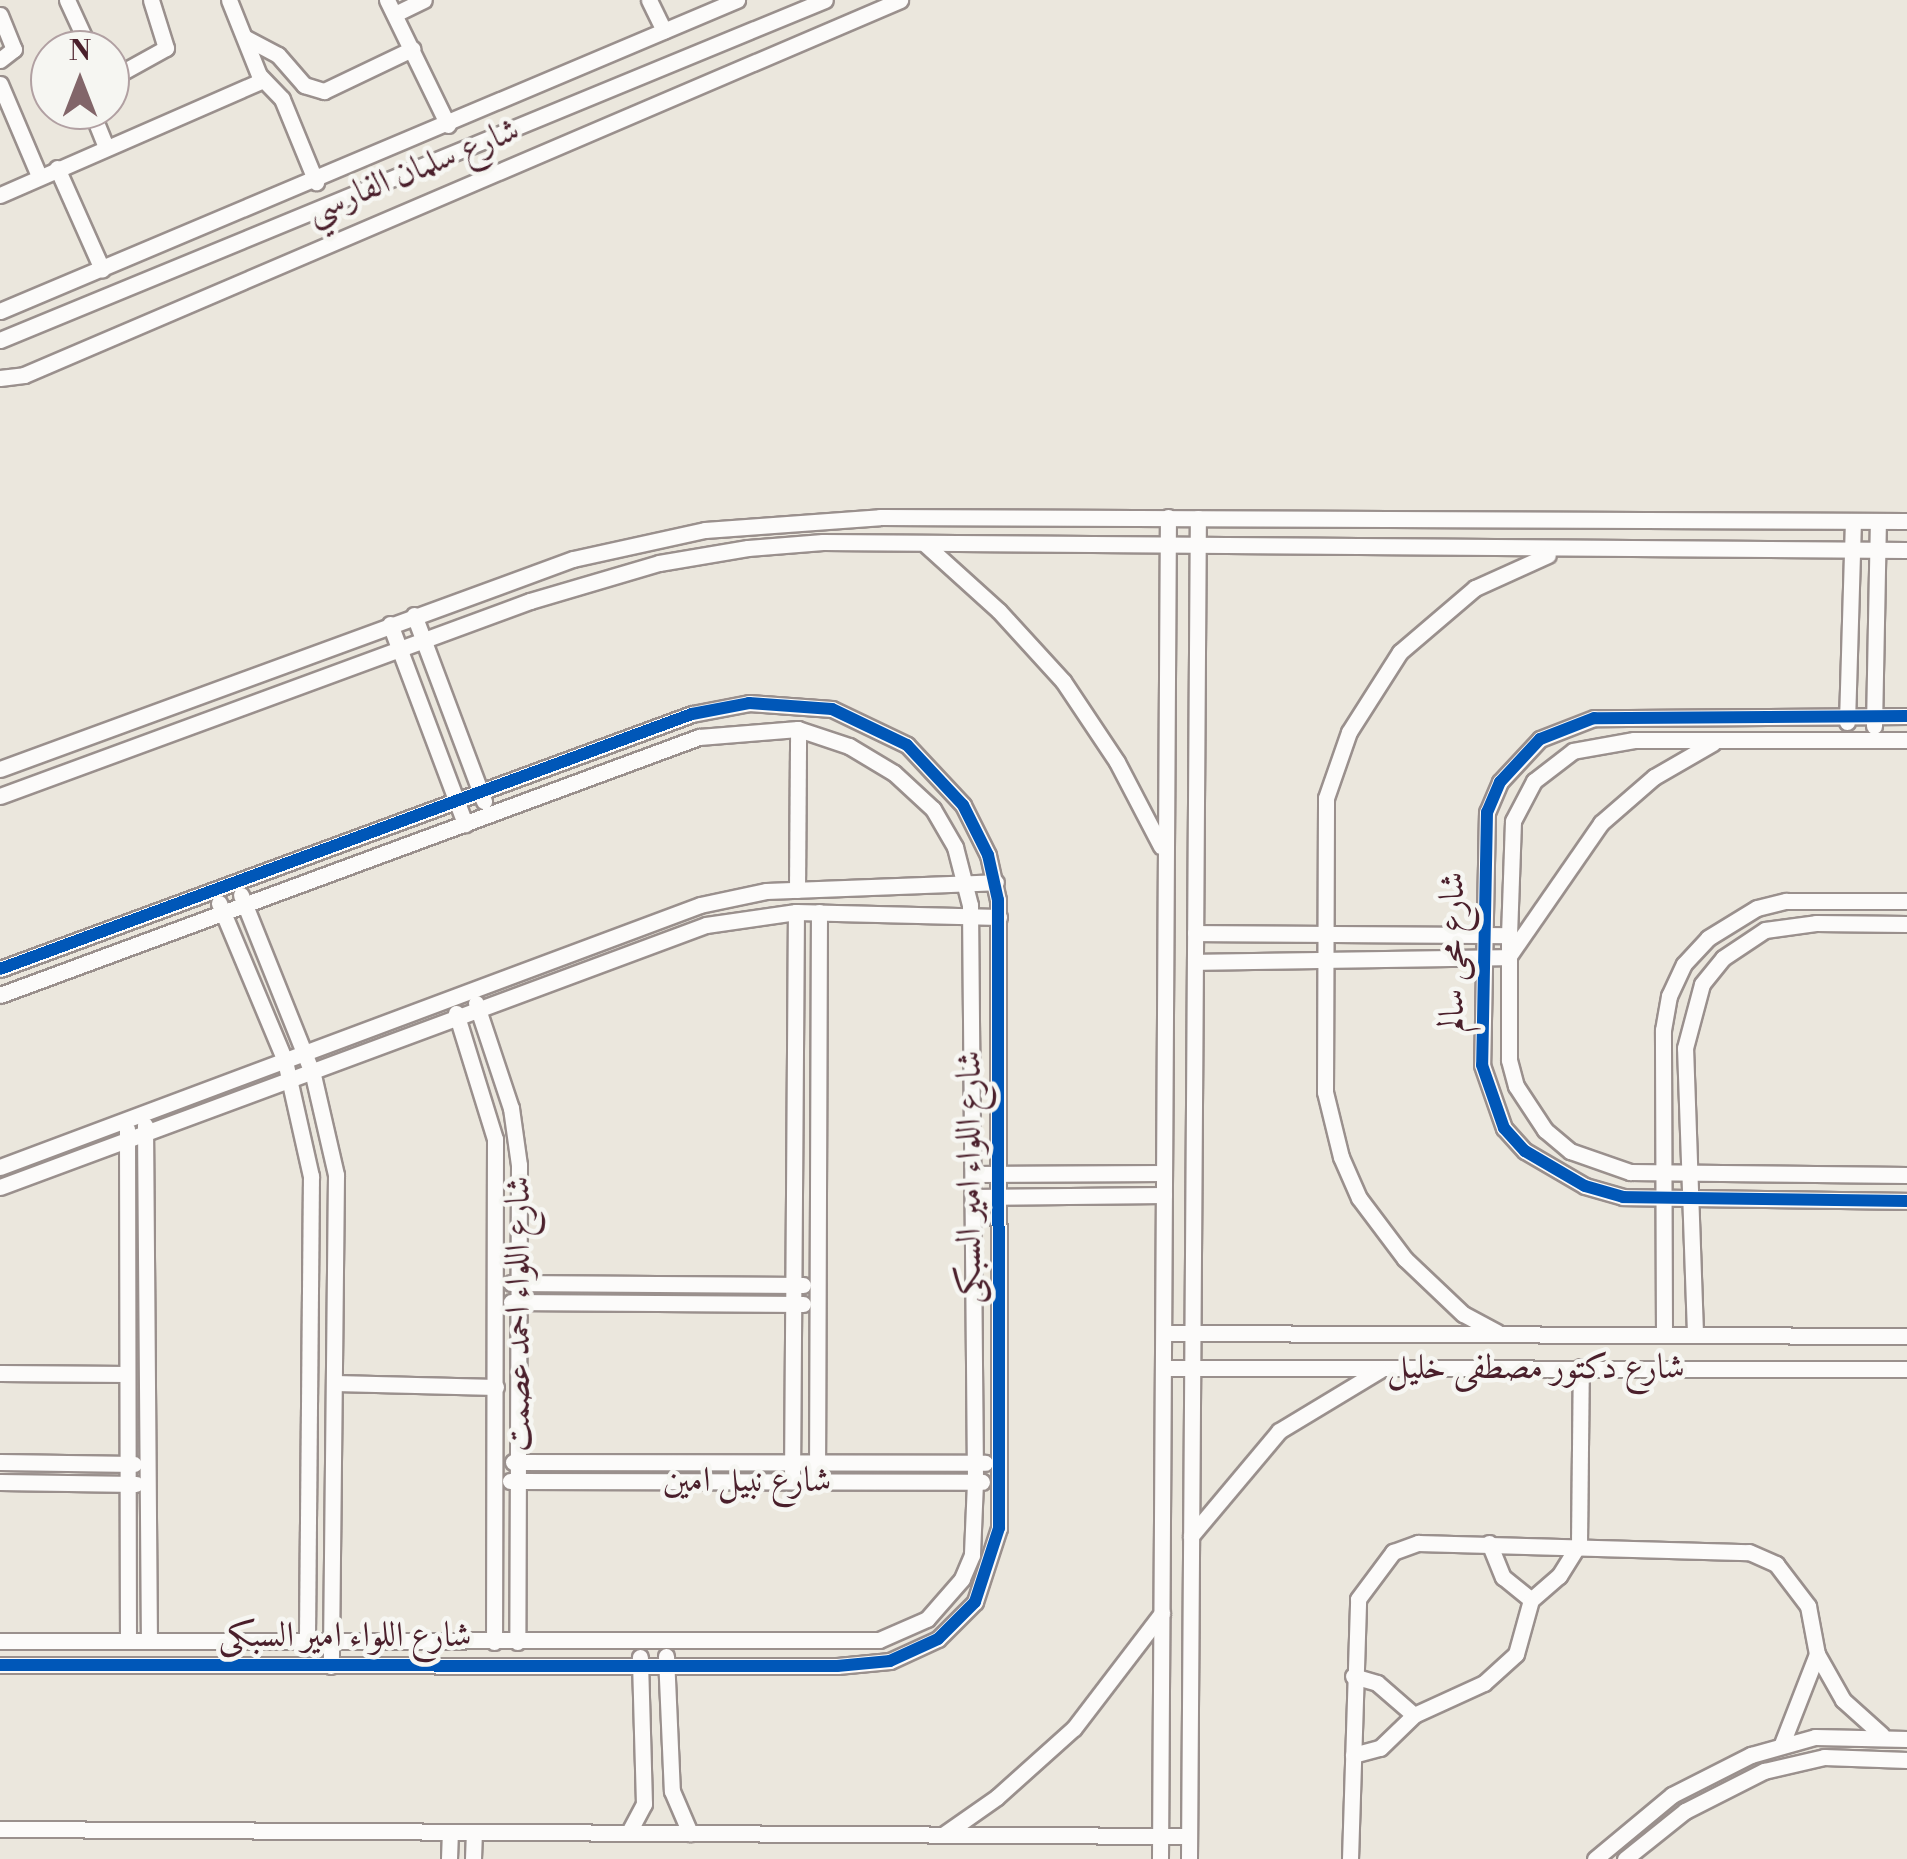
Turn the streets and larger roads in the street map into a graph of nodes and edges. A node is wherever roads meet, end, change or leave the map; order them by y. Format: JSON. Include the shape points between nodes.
{"nodes":[{"id":1,"x":67,"y":0,"type":"edge"},
{"id":2,"x":150,"y":0,"type":"edge"},
{"id":3,"x":228,"y":0,"type":"edge"},
{"id":4,"x":424,"y":0,"type":"edge"},
{"id":5,"x":649,"y":0,"type":"edge"},
{"id":6,"x":825,"y":0,"type":"edge"},
{"id":7,"x":900,"y":0,"type":"edge"},
{"id":8,"x":732,"y":1,"type":"edge"},
{"id":9,"x":391,"y":7,"type":"edge"},
{"id":10,"x":0,"y":14,"type":"edge"},
{"id":11,"x":81,"y":30,"type":"edge"},
{"id":12,"x":664,"y":31,"type":"junction"},
{"id":13,"x":246,"y":38,"type":"junction"},
{"id":14,"x":412,"y":50,"type":"junction"},
{"id":15,"x":0,"y":60,"type":"edge"},
{"id":16,"x":130,"y":67,"type":"edge"},
{"id":17,"x":264,"y":80,"type":"junction"},
{"id":18,"x":0,"y":84,"type":"edge"},
{"id":19,"x":448,"y":125,"type":"junction"},
{"id":20,"x":99,"y":130,"type":"edge"},
{"id":21,"x":106,"y":147,"type":"junction"},
{"id":22,"x":57,"y":168,"type":"junction"},
{"id":23,"x":40,"y":176,"type":"junction"},
{"id":24,"x":316,"y":182,"type":"junction"},
{"id":25,"x":0,"y":195,"type":"edge"},
{"id":26,"x":102,"y":269,"type":"junction"},
{"id":27,"x":0,"y":310,"type":"edge"},
{"id":28,"x":0,"y":340,"type":"edge"},
{"id":29,"x":0,"y":378,"type":"edge"},
{"id":30,"x":1168,"y":517,"type":"junction"},
{"id":31,"x":1198,"y":518,"type":"junction"},
{"id":32,"x":1852,"y":521,"type":"junction"},
{"id":33,"x":1878,"y":521,"type":"junction"},
{"id":34,"x":1907,"y":522,"type":"edge"},
{"id":35,"x":926,"y":546,"type":"junction"},
{"id":36,"x":1168,"y":546,"type":"junction"},
{"id":37,"x":1198,"y":546,"type":"junction"},
{"id":38,"x":1852,"y":549,"type":"junction"},
{"id":39,"x":1566,"y":550,"type":"junction"},
{"id":40,"x":1877,"y":550,"type":"junction"},
{"id":41,"x":1907,"y":550,"type":"edge"},
{"id":42,"x":414,"y":614,"type":"junction"},
{"id":43,"x":390,"y":624,"type":"junction"},
{"id":44,"x":423,"y":640,"type":"junction"},
{"id":45,"x":400,"y":649,"type":"junction"},
{"id":46,"x":1847,"y":716,"type":"junction"},
{"id":47,"x":1874,"y":716,"type":"junction"},
{"id":48,"x":1907,"y":716,"type":"edge"},
{"id":49,"x":798,"y":729,"type":"junction"},
{"id":50,"x":1846,"y":740,"type":"junction"},
{"id":51,"x":1874,"y":740,"type":"junction"},
{"id":52,"x":1907,"y":740,"type":"edge"},
{"id":53,"x":1715,"y":742,"type":"junction"},
{"id":54,"x":0,"y":769,"type":"edge"},
{"id":55,"x":480,"y":791,"type":"junction"},
{"id":56,"x":0,"y":796,"type":"edge"},
{"id":57,"x":456,"y":800,"type":"junction"},
{"id":58,"x":489,"y":814,"type":"junction"},
{"id":59,"x":464,"y":824,"type":"junction"},
{"id":60,"x":1163,"y":850,"type":"junction"},
{"id":61,"x":236,"y":882,"type":"junction"},
{"id":62,"x":996,"y":882,"type":"junction"},
{"id":63,"x":966,"y":884,"type":"junction"},
{"id":64,"x":214,"y":890,"type":"junction"},
{"id":65,"x":797,"y":890,"type":"junction"},
{"id":66,"x":1815,"y":900,"type":"junction"},
{"id":67,"x":1907,"y":901,"type":"edge"},
{"id":68,"x":245,"y":904,"type":"junction"},
{"id":69,"x":223,"y":912,"type":"junction"},
{"id":70,"x":796,"y":912,"type":"junction"},
{"id":71,"x":819,"y":912,"type":"junction"},
{"id":72,"x":972,"y":916,"type":"junction"},
{"id":73,"x":999,"y":917,"type":"junction"},
{"id":74,"x":1816,"y":923,"type":"junction"},
{"id":75,"x":1907,"y":924,"type":"edge"},
{"id":76,"x":1195,"y":934,"type":"junction"},
{"id":77,"x":1324,"y":934,"type":"junction"},
{"id":78,"x":1483,"y":935,"type":"junction"},
{"id":79,"x":1509,"y":935,"type":"junction"},
{"id":80,"x":1708,"y":938,"type":"junction"},
{"id":81,"x":1509,"y":956,"type":"junction"},
{"id":82,"x":1483,"y":957,"type":"junction"},
{"id":83,"x":1723,"y":958,"type":"junction"},
{"id":84,"x":1324,"y":960,"type":"junction"},
{"id":85,"x":1195,"y":962,"type":"junction"},
{"id":86,"x":0,"y":969,"type":"edge"},
{"id":87,"x":472,"y":992,"type":"junction"},
{"id":88,"x":0,"y":995,"type":"edge"},
{"id":89,"x":451,"y":1000,"type":"junction"},
{"id":90,"x":479,"y":1012,"type":"junction"},
{"id":91,"x":458,"y":1020,"type":"junction"},
{"id":92,"x":305,"y":1054,"type":"junction"},
{"id":93,"x":285,"y":1061,"type":"junction"},
{"id":94,"x":313,"y":1076,"type":"junction"},
{"id":95,"x":292,"y":1082,"type":"junction"},
{"id":96,"x":145,"y":1113,"type":"junction"},
{"id":97,"x":126,"y":1120,"type":"junction"},
{"id":98,"x":146,"y":1131,"type":"junction"},
{"id":99,"x":126,"y":1138,"type":"junction"},
{"id":100,"x":0,"y":1167,"type":"edge"},
{"id":101,"x":1164,"y":1173,"type":"junction"},
{"id":102,"x":1662,"y":1173,"type":"junction"},
{"id":103,"x":1690,"y":1173,"type":"junction"},
{"id":104,"x":973,"y":1174,"type":"junction"},
{"id":105,"x":1000,"y":1174,"type":"junction"},
{"id":106,"x":1907,"y":1175,"type":"edge"},
{"id":107,"x":0,"y":1187,"type":"edge"},
{"id":108,"x":1164,"y":1195,"type":"junction"},
{"id":109,"x":973,"y":1197,"type":"junction"},
{"id":110,"x":1000,"y":1197,"type":"junction"},
{"id":111,"x":1690,"y":1198,"type":"junction"},
{"id":112,"x":1663,"y":1199,"type":"junction"},
{"id":113,"x":1907,"y":1200,"type":"edge"},
{"id":114,"x":497,"y":1283,"type":"junction"},
{"id":115,"x":519,"y":1283,"type":"junction"},
{"id":116,"x":793,"y":1284,"type":"junction"},
{"id":117,"x":817,"y":1285,"type":"junction"},
{"id":118,"x":497,"y":1302,"type":"junction"},
{"id":119,"x":519,"y":1302,"type":"junction"},
{"id":120,"x":793,"y":1304,"type":"junction"},
{"id":121,"x":817,"y":1304,"type":"junction"},
{"id":122,"x":1165,"y":1332,"type":"junction"},
{"id":123,"x":1194,"y":1332,"type":"junction"},
{"id":124,"x":1498,"y":1332,"type":"junction"},
{"id":125,"x":1664,"y":1333,"type":"junction"},
{"id":126,"x":1696,"y":1333,"type":"junction"},
{"id":127,"x":1907,"y":1336,"type":"edge"},
{"id":128,"x":1386,"y":1367,"type":"junction"},
{"id":129,"x":1582,"y":1367,"type":"junction"},
{"id":130,"x":1164,"y":1368,"type":"junction"},
{"id":131,"x":1194,"y":1368,"type":"junction"},
{"id":132,"x":1907,"y":1369,"type":"edge"},
{"id":133,"x":0,"y":1373,"type":"edge"},
{"id":134,"x":128,"y":1374,"type":"junction"},
{"id":135,"x":336,"y":1383,"type":"junction"},
{"id":136,"x":496,"y":1387,"type":"junction"},
{"id":137,"x":0,"y":1462,"type":"edge"},
{"id":138,"x":496,"y":1462,"type":"junction"},
{"id":139,"x":519,"y":1462,"type":"junction"},
{"id":140,"x":792,"y":1463,"type":"junction"},
{"id":141,"x":816,"y":1463,"type":"junction"},
{"id":142,"x":975,"y":1463,"type":"junction"},
{"id":143,"x":128,"y":1464,"type":"junction"},
{"id":144,"x":148,"y":1464,"type":"junction"},
{"id":145,"x":999,"y":1464,"type":"junction"},
{"id":146,"x":496,"y":1481,"type":"junction"},
{"id":147,"x":519,"y":1481,"type":"junction"},
{"id":148,"x":0,"y":1482,"type":"edge"},
{"id":149,"x":792,"y":1482,"type":"junction"},
{"id":150,"x":816,"y":1482,"type":"junction"},
{"id":151,"x":976,"y":1482,"type":"junction"},
{"id":152,"x":999,"y":1482,"type":"junction"},
{"id":153,"x":128,"y":1484,"type":"junction"},
{"id":154,"x":148,"y":1484,"type":"junction"},
{"id":155,"x":1191,"y":1536,"type":"junction"},
{"id":156,"x":1489,"y":1543,"type":"junction"},
{"id":157,"x":1579,"y":1544,"type":"junction"},
{"id":158,"x":1531,"y":1600,"type":"junction"},
{"id":159,"x":1162,"y":1614,"type":"junction"},
{"id":160,"x":0,"y":1641,"type":"edge"},
{"id":161,"x":128,"y":1642,"type":"junction"},
{"id":162,"x":149,"y":1642,"type":"junction"},
{"id":163,"x":308,"y":1642,"type":"junction"},
{"id":164,"x":331,"y":1642,"type":"junction"},
{"id":165,"x":494,"y":1642,"type":"junction"},
{"id":166,"x":517,"y":1642,"type":"junction"},
{"id":167,"x":640,"y":1643,"type":"junction"},
{"id":168,"x":666,"y":1643,"type":"junction"},
{"id":169,"x":1817,"y":1654,"type":"junction"},
{"id":170,"x":0,"y":1665,"type":"edge"},
{"id":171,"x":640,"y":1665,"type":"junction"},
{"id":172,"x":666,"y":1665,"type":"junction"},
{"id":173,"x":308,"y":1666,"type":"junction"},
{"id":174,"x":331,"y":1666,"type":"junction"},
{"id":175,"x":1353,"y":1676,"type":"junction"},
{"id":176,"x":1414,"y":1715,"type":"junction"},
{"id":177,"x":1882,"y":1735,"type":"junction"},
{"id":178,"x":1907,"y":1739,"type":"edge"},
{"id":179,"x":1782,"y":1744,"type":"junction"},
{"id":180,"x":1353,"y":1755,"type":"junction"},
{"id":181,"x":1907,"y":1760,"type":"edge"},
{"id":182,"x":0,"y":1828,"type":"edge"},
{"id":183,"x":450,"y":1832,"type":"junction"},
{"id":184,"x":474,"y":1832,"type":"junction"},
{"id":185,"x":629,"y":1832,"type":"junction"},
{"id":186,"x":690,"y":1832,"type":"junction"},
{"id":187,"x":942,"y":1835,"type":"junction"},
{"id":188,"x":1160,"y":1836,"type":"junction"},
{"id":189,"x":1189,"y":1836,"type":"junction"},
{"id":190,"x":449,"y":1859,"type":"edge"},
{"id":191,"x":473,"y":1859,"type":"edge"},
{"id":192,"x":1160,"y":1859,"type":"edge"},
{"id":193,"x":1189,"y":1859,"type":"edge"},
{"id":194,"x":1350,"y":1859,"type":"edge"},
{"id":195,"x":1595,"y":1859,"type":"edge"},
{"id":196,"x":1625,"y":1859,"type":"edge"}],
"edges":[{"from":1,"to":11,"type":"street"},
{"from":2,"to":16,"type":"street","via":[[166,48]]},
{"from":3,"to":13,"type":"street"},
{"from":4,"to":9,"type":"street"},
{"from":5,"to":12,"type":"street"},
{"from":6,"to":28,"type":"street","name":"شارع سلمان الفارسي"},
{"from":7,"to":29,"type":"street","via":[[24,375]]},
{"from":8,"to":12,"type":"street","name":"شارع سلمان الفارسي"},
{"from":9,"to":14,"type":"street"},
{"from":10,"to":15,"type":"street","via":[[14,49]]},
{"from":12,"to":19,"type":"street","name":"شارع سلمان الفارسي"},
{"from":13,"to":14,"type":"street","via":[[278,55],[304,85],[324,91]]},
{"from":13,"to":17,"type":"street"},
{"from":14,"to":19,"type":"street"},
{"from":17,"to":21,"type":"street"},
{"from":17,"to":24,"type":"street","via":[[282,99]]},
{"from":18,"to":23,"type":"street"},
{"from":19,"to":24,"type":"street","name":"شارع سلمان الفارسي"},
{"from":20,"to":21,"type":"street"},
{"from":21,"to":22,"type":"street"},
{"from":22,"to":23,"type":"street"},
{"from":22,"to":26,"type":"street"},
{"from":23,"to":25,"type":"street"},
{"from":24,"to":26,"type":"street","name":"شارع سلمان الفارسي"},
{"from":26,"to":27,"type":"street","name":"شارع سلمان الفارسي"},
{"from":30,"to":31,"type":"street"},
{"from":30,"to":36,"type":"street"},
{"from":30,"to":42,"type":"street","via":[[823,518],[705,530],[573,560]]},
{"from":31,"to":32,"type":"street"},
{"from":31,"to":37,"type":"street"},
{"from":32,"to":33,"type":"street"},
{"from":32,"to":38,"type":"street"},
{"from":33,"to":34,"type":"street"},
{"from":33,"to":40,"type":"street"},
{"from":35,"to":36,"type":"street"},
{"from":35,"to":44,"type":"street","via":[[823,542],[659,564]]},
{"from":35,"to":60,"type":"street","via":[[999,610],[1063,681],[1118,762]]},
{"from":36,"to":37,"type":"street"},
{"from":36,"to":60,"type":"street"},
{"from":37,"to":39,"type":"street"},
{"from":37,"to":76,"type":"street"},
{"from":38,"to":39,"type":"street"},
{"from":38,"to":40,"type":"street"},
{"from":38,"to":46,"type":"street"},
{"from":39,"to":77,"type":"street","via":[[1475,588],[1422,628],[1380,678],[1349,732],[1326,798]]},
{"from":40,"to":41,"type":"street"},
{"from":40,"to":47,"type":"street"},
{"from":42,"to":43,"type":"street"},
{"from":42,"to":44,"type":"street"},
{"from":43,"to":45,"type":"street"},
{"from":43,"to":54,"type":"street"},
{"from":44,"to":45,"type":"street"},
{"from":44,"to":55,"type":"street"},
{"from":45,"to":56,"type":"street"},
{"from":45,"to":57,"type":"street"},
{"from":46,"to":47,"type":"street","name":"شارع محى سالم"},
{"from":46,"to":50,"type":"street"},
{"from":46,"to":78,"type":"street","name":"شارع محى سالم","via":[[1594,718],[1540,739],[1500,782],[1487,812]]},
{"from":47,"to":48,"type":"street","name":"شارع محى سالم"},
{"from":47,"to":51,"type":"street"},
{"from":49,"to":58,"type":"street","name":"شارع اللواء امير السبكى","via":[[700,736]]},
{"from":49,"to":63,"type":"street","name":"شارع اللواء امير السبكى","via":[[848,746],[914,790],[945,828]]},
{"from":49,"to":65,"type":"street"},
{"from":50,"to":51,"type":"street","name":"شارع محى سالم"},
{"from":50,"to":53,"type":"street","name":"شارع محى سالم"},
{"from":51,"to":52,"type":"street","name":"شارع محى سالم"},
{"from":53,"to":79,"type":"street","name":"شارع محى سالم","via":[[1598,744],[1573,751],[1534,780],[1513,821]]},
{"from":53,"to":81,"type":"street","via":[[1654,776],[1601,822]]},
{"from":55,"to":57,"type":"street","name":"شارع اللواء امير السبكى"},
{"from":55,"to":58,"type":"street"},
{"from":55,"to":62,"type":"street","name":"شارع اللواء امير السبكى","via":[[707,710],[807,704],[883,730],[928,763],[977,830]]},
{"from":57,"to":59,"type":"street"},
{"from":57,"to":61,"type":"street","name":"شارع اللواء امير السبكى"},
{"from":58,"to":59,"type":"street","name":"شارع اللواء امير السبكى"},
{"from":59,"to":68,"type":"street","name":"شارع اللواء امير السبكى"},
{"from":60,"to":101,"type":"street"},
{"from":61,"to":64,"type":"street","name":"شارع اللواء امير السبكى"},
{"from":61,"to":68,"type":"street"},
{"from":62,"to":63,"type":"street"},
{"from":62,"to":73,"type":"street","name":"شارع اللواء امير السبكى"},
{"from":63,"to":65,"type":"street"},
{"from":63,"to":72,"type":"street","name":"شارع اللواء امير السبكى"},
{"from":64,"to":69,"type":"street"},
{"from":64,"to":86,"type":"street","name":"شارع اللواء امير السبكى"},
{"from":65,"to":87,"type":"street","via":[[700,905]]},
{"from":66,"to":67,"type":"street"},
{"from":66,"to":74,"type":"street"},
{"from":66,"to":80,"type":"street","via":[[1757,908]]},
{"from":68,"to":69,"type":"street","name":"شارع اللواء امير السبكى"},
{"from":68,"to":92,"type":"street"},
{"from":69,"to":88,"type":"street","name":"شارع اللواء امير السبكى"},
{"from":69,"to":93,"type":"street"},
{"from":70,"to":71,"type":"street"},
{"from":70,"to":90,"type":"street","via":[[706,925]]},
{"from":70,"to":116,"type":"street"},
{"from":71,"to":72,"type":"street"},
{"from":71,"to":117,"type":"street"},
{"from":72,"to":73,"type":"street"},
{"from":72,"to":104,"type":"street","name":"شارع اللواء امير السبكى"},
{"from":73,"to":105,"type":"street","name":"شارع اللواء امير السبكى"},
{"from":74,"to":75,"type":"street"},
{"from":74,"to":83,"type":"street","via":[[1766,930]]},
{"from":76,"to":77,"type":"street"},
{"from":76,"to":85,"type":"street"},
{"from":77,"to":78,"type":"street"},
{"from":77,"to":84,"type":"street"},
{"from":78,"to":79,"type":"street"},
{"from":78,"to":82,"type":"street","name":"شارع محى سالم"},
{"from":79,"to":81,"type":"street","name":"شارع محى سالم"},
{"from":80,"to":83,"type":"street"},
{"from":80,"to":102,"type":"street","via":[[1669,996]]},
{"from":81,"to":82,"type":"street"},
{"from":81,"to":102,"type":"street","name":"شارع محى سالم","via":[[1510,1060],[1528,1110],[1570,1151],[1599,1165]]},
{"from":82,"to":84,"type":"street"},
{"from":82,"to":112,"type":"street","name":"شارع محى سالم","via":[[1482,1065],[1504,1128],[1524,1151],[1586,1186]]},
{"from":83,"to":103,"type":"street","via":[[1689,1015]]},
{"from":84,"to":85,"type":"street"},
{"from":84,"to":124,"type":"street","via":[[1329,1116],[1359,1198],[1433,1288]]},
{"from":85,"to":123,"type":"street"},
{"from":87,"to":89,"type":"street"},
{"from":87,"to":90,"type":"street","name":"شارع اللواء احمد عصمت"},
{"from":89,"to":91,"type":"street","name":"شارع اللواء احمد عصمت"},
{"from":89,"to":92,"type":"street"},
{"from":90,"to":91,"type":"street"},
{"from":90,"to":115,"type":"street","name":"شارع اللواء احمد عصمت","via":[[517,1136]]},
{"from":91,"to":94,"type":"street"},
{"from":91,"to":114,"type":"street","name":"شارع اللواء احمد عصمت","via":[[495,1138]]},
{"from":92,"to":93,"type":"street"},
{"from":92,"to":94,"type":"street"},
{"from":93,"to":95,"type":"street"},
{"from":93,"to":96,"type":"street"},
{"from":94,"to":95,"type":"street"},
{"from":94,"to":135,"type":"street","via":[[336,1175]]},
{"from":95,"to":98,"type":"street"},
{"from":95,"to":163,"type":"street","via":[[307,1145],[314,1224]]},
{"from":96,"to":97,"type":"street"},
{"from":96,"to":98,"type":"street"},
{"from":97,"to":99,"type":"street"},
{"from":97,"to":100,"type":"street"},
{"from":98,"to":99,"type":"street"},
{"from":98,"to":144,"type":"street"},
{"from":99,"to":107,"type":"street"},
{"from":99,"to":134,"type":"street"},
{"from":101,"to":105,"type":"street"},
{"from":101,"to":108,"type":"street"},
{"from":102,"to":103,"type":"street","name":"شارع محى سالم"},
{"from":102,"to":112,"type":"street"},
{"from":103,"to":106,"type":"street","name":"شارع محى سالم"},
{"from":103,"to":111,"type":"street"},
{"from":104,"to":105,"type":"street"},
{"from":104,"to":109,"type":"street","name":"شارع اللواء امير السبكى"},
{"from":105,"to":110,"type":"street","name":"شارع اللواء امير السبكى"},
{"from":108,"to":110,"type":"street"},
{"from":108,"to":122,"type":"street"},
{"from":109,"to":110,"type":"street"},
{"from":109,"to":142,"type":"street","name":"شارع اللواء امير السبكى"},
{"from":110,"to":145,"type":"street","name":"شارع اللواء امير السبكى"},
{"from":111,"to":112,"type":"street","name":"شارع محى سالم"},
{"from":111,"to":113,"type":"street","name":"شارع محى سالم"},
{"from":111,"to":126,"type":"street"},
{"from":112,"to":125,"type":"street"},
{"from":114,"to":115,"type":"street"},
{"from":114,"to":118,"type":"street","name":"شارع اللواء احمد عصمت"},
{"from":115,"to":116,"type":"street"},
{"from":115,"to":119,"type":"street","name":"شارع اللواء احمد عصمت"},
{"from":116,"to":117,"type":"street"},
{"from":116,"to":120,"type":"street"},
{"from":117,"to":121,"type":"street"},
{"from":118,"to":119,"type":"street"},
{"from":118,"to":136,"type":"street","name":"شارع اللواء احمد عصمت"},
{"from":119,"to":120,"type":"street"},
{"from":119,"to":139,"type":"street","name":"شارع اللواء احمد عصمت"},
{"from":120,"to":121,"type":"street"},
{"from":120,"to":140,"type":"street"},
{"from":121,"to":141,"type":"street"},
{"from":122,"to":123,"type":"street","name":"شارع دكتور مصطفى خليل"},
{"from":122,"to":130,"type":"street"},
{"from":123,"to":124,"type":"street","name":"شارع دكتور مصطفى خليل"},
{"from":123,"to":131,"type":"street"},
{"from":124,"to":125,"type":"street","name":"شارع دكتور مصطفى خليل"},
{"from":125,"to":126,"type":"street","name":"شارع دكتور مصطفى خليل"},
{"from":126,"to":127,"type":"street","name":"شارع دكتور مصطفى خليل"},
{"from":128,"to":129,"type":"street","name":"شارع دكتور مصطفى خليل"},
{"from":128,"to":131,"type":"street","name":"شارع دكتور مصطفى خليل"},
{"from":128,"to":155,"type":"street","via":[[1278,1431]]},
{"from":129,"to":132,"type":"street","name":"شارع دكتور مصطفى خليل"},
{"from":129,"to":157,"type":"street"},
{"from":130,"to":131,"type":"street","name":"شارع دكتور مصطفى خليل"},
{"from":130,"to":159,"type":"street"},
{"from":131,"to":155,"type":"street"},
{"from":133,"to":134,"type":"street"},
{"from":134,"to":143,"type":"street"},
{"from":135,"to":136,"type":"street"},
{"from":135,"to":164,"type":"street"},
{"from":136,"to":138,"type":"street","name":"شارع اللواء احمد عصمت"},
{"from":137,"to":143,"type":"street"},
{"from":138,"to":139,"type":"street","name":"شارع نبيل امين"},
{"from":138,"to":146,"type":"street","name":"شارع اللواء احمد عصمت"},
{"from":139,"to":140,"type":"street","name":"شارع نبيل امين"},
{"from":139,"to":147,"type":"street","name":"شارع اللواء احمد عصمت"},
{"from":140,"to":141,"type":"street","name":"شارع نبيل امين"},
{"from":140,"to":149,"type":"street"},
{"from":141,"to":142,"type":"street","name":"شارع نبيل امين"},
{"from":141,"to":150,"type":"street"},
{"from":142,"to":145,"type":"street","name":"شارع نبيل امين"},
{"from":142,"to":151,"type":"street","name":"شارع اللواء امير السبكى"},
{"from":143,"to":144,"type":"street"},
{"from":143,"to":153,"type":"street"},
{"from":144,"to":154,"type":"street"},
{"from":145,"to":152,"type":"street","name":"شارع اللواء امير السبكى"},
{"from":146,"to":147,"type":"street","name":"شارع نبيل امين"},
{"from":146,"to":165,"type":"street","name":"شارع اللواء احمد عصمت"},
{"from":147,"to":149,"type":"street","name":"شارع نبيل امين"},
{"from":147,"to":166,"type":"street","name":"شارع اللواء احمد عصمت"},
{"from":148,"to":153,"type":"street"},
{"from":149,"to":150,"type":"street","name":"شارع نبيل امين"},
{"from":150,"to":151,"type":"street","name":"شارع نبيل امين"},
{"from":151,"to":152,"type":"street","name":"شارع نبيل امين"},
{"from":151,"to":168,"type":"street","name":"شارع اللواء امير السبكى","via":[[972,1555],[962,1579],[927,1618],[904,1632],[853,1644]]},
{"from":152,"to":172,"type":"street","name":"شارع اللواء امير السبكى","via":[[999,1528],[987,1579],[958,1622],[915,1652],[850,1665]]},
{"from":153,"to":154,"type":"street"},
{"from":153,"to":161,"type":"street"},
{"from":154,"to":162,"type":"street"},
{"from":155,"to":189,"type":"street"},
{"from":156,"to":157,"type":"street"},
{"from":156,"to":158,"type":"street","via":[[1503,1576]]},
{"from":156,"to":175,"type":"street","via":[[1418,1543],[1393,1552],[1372,1572],[1358,1599]]},
{"from":157,"to":158,"type":"street","via":[[1560,1576]]},
{"from":157,"to":169,"type":"street","via":[[1750,1552],[1796,1585],[1808,1606]]},
{"from":158,"to":176,"type":"street","via":[[1527,1632],[1501,1669]]},
{"from":159,"to":187,"type":"street","via":[[1074,1728],[1011,1786]]},
{"from":159,"to":188,"type":"street"},
{"from":160,"to":161,"type":"street","name":"شارع اللواء امير السبكى"},
{"from":161,"to":162,"type":"street","name":"شارع اللواء امير السبكى"},
{"from":162,"to":163,"type":"street","name":"شارع اللواء امير السبكى"},
{"from":163,"to":164,"type":"street","name":"شارع اللواء امير السبكى"},
{"from":163,"to":173,"type":"street"},
{"from":164,"to":165,"type":"street","name":"شارع اللواء امير السبكى"},
{"from":164,"to":174,"type":"street"},
{"from":165,"to":166,"type":"street","name":"شارع اللواء امير السبكى"},
{"from":166,"to":167,"type":"street","name":"شارع اللواء امير السبكى"},
{"from":167,"to":168,"type":"street","name":"شارع اللواء امير السبكى"},
{"from":167,"to":171,"type":"street"},
{"from":168,"to":172,"type":"street"},
{"from":169,"to":177,"type":"street","via":[[1842,1700]]},
{"from":169,"to":179,"type":"street"},
{"from":170,"to":173,"type":"street","name":"شارع اللواء امير السبكى"},
{"from":171,"to":172,"type":"street","name":"شارع اللواء امير السبكى"},
{"from":171,"to":174,"type":"street","name":"شارع اللواء امير السبكى"},
{"from":171,"to":185,"type":"street","via":[[644,1804]]},
{"from":172,"to":186,"type":"street","via":[[672,1791]]},
{"from":173,"to":174,"type":"street","name":"شارع اللواء امير السبكى"},
{"from":175,"to":176,"type":"street","via":[[1378,1683]]},
{"from":175,"to":180,"type":"street"},
{"from":176,"to":180,"type":"street","via":[[1380,1748]]},
{"from":177,"to":178,"type":"street"},
{"from":177,"to":179,"type":"street"},
{"from":179,"to":195,"type":"street","via":[[1672,1795]]},
{"from":180,"to":194,"type":"street"},
{"from":181,"to":196,"type":"street","via":[[1824,1756],[1764,1771],[1685,1811]]},
{"from":182,"to":183,"type":"street"},
{"from":183,"to":184,"type":"street"},
{"from":183,"to":190,"type":"street"},
{"from":184,"to":185,"type":"street"},
{"from":184,"to":191,"type":"street"},
{"from":185,"to":186,"type":"street"},
{"from":186,"to":187,"type":"street"},
{"from":187,"to":188,"type":"street"},
{"from":188,"to":189,"type":"street"},
{"from":188,"to":192,"type":"street"},
{"from":189,"to":193,"type":"street"}]}
